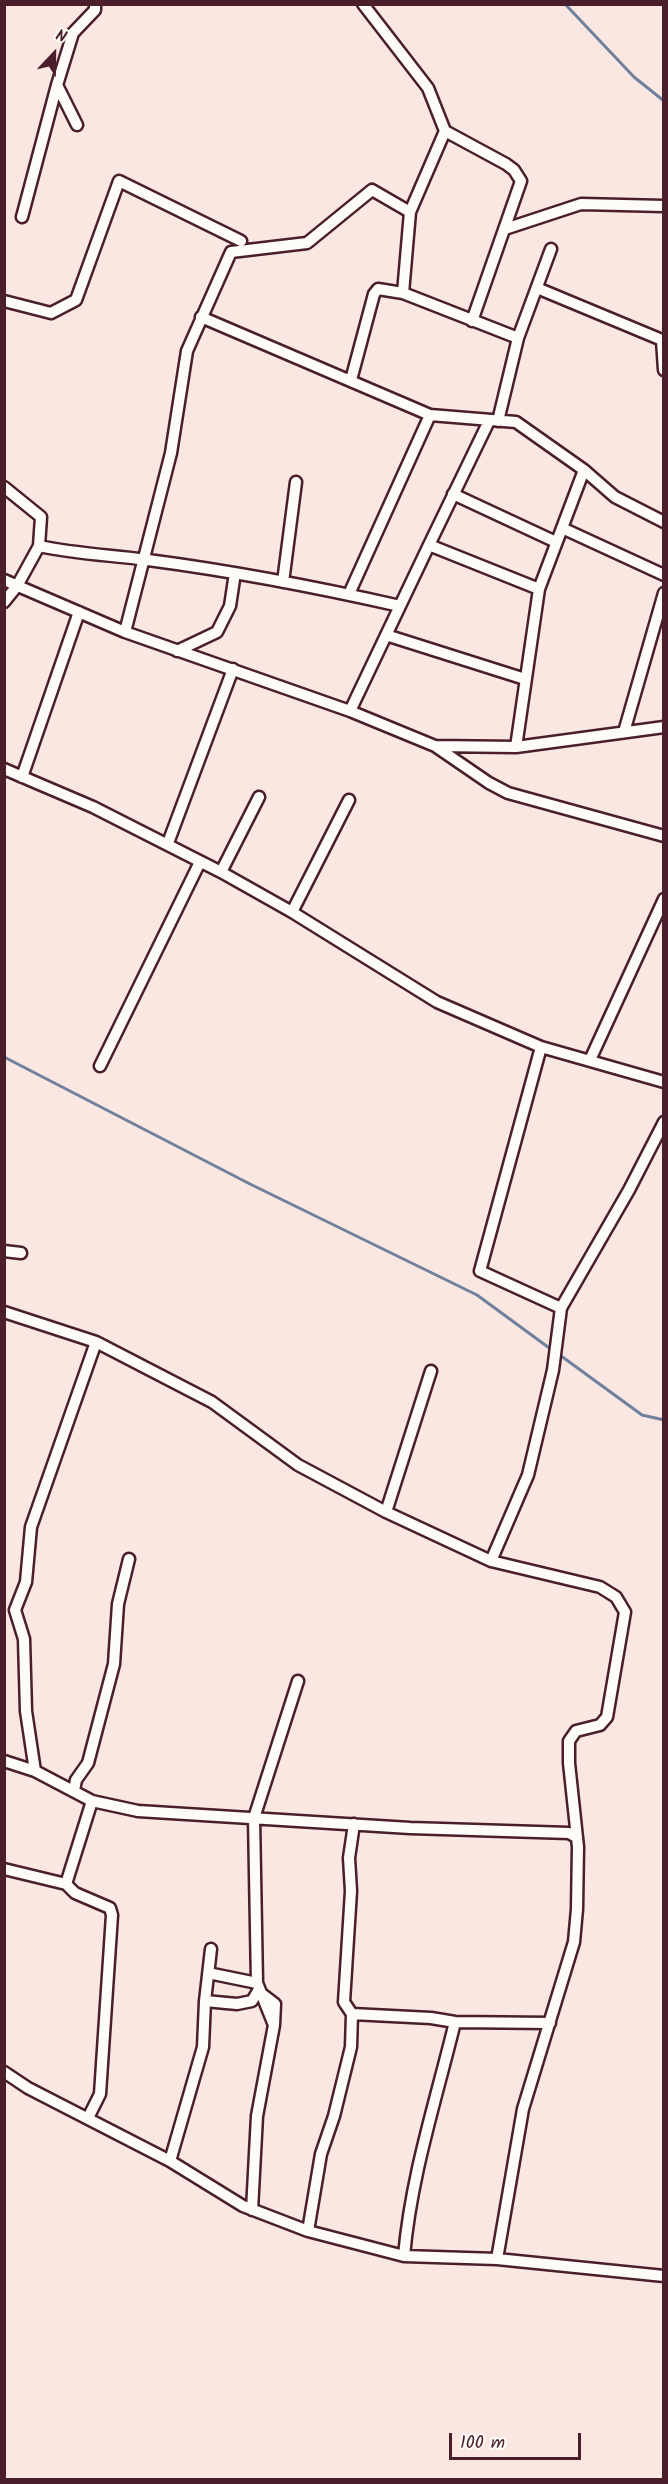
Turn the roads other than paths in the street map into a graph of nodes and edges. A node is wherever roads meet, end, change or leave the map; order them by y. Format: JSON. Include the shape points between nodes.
{"nodes":[{"id":1,"x":94,"y":4,"type":"edge"},
{"id":2,"x":363,"y":4,"type":"edge"},
{"id":3,"x":57,"y":85,"type":"junction"},
{"id":4,"x":77,"y":125,"type":"dead end"},
{"id":5,"x":445,"y":131,"type":"junction"},
{"id":6,"x":663,"y":206,"type":"edge"},
{"id":7,"x":410,"y":212,"type":"junction"},
{"id":8,"x":22,"y":217,"type":"dead end"},
{"id":9,"x":505,"y":229,"type":"junction"},
{"id":10,"x":241,"y":242,"type":"dead end"},
{"id":11,"x":551,"y":249,"type":"dead end"},
{"id":12,"x":537,"y":288,"type":"junction"},
{"id":13,"x":404,"y":293,"type":"junction"},
{"id":14,"x":4,"y":301,"type":"edge"},
{"id":15,"x":201,"y":317,"type":"junction"},
{"id":16,"x":472,"y":321,"type":"junction"},
{"id":17,"x":518,"y":338,"type":"junction"},
{"id":18,"x":663,"y":370,"type":"edge"},
{"id":19,"x":351,"y":380,"type":"junction"},
{"id":20,"x":430,"y":415,"type":"junction"},
{"id":21,"x":493,"y":421,"type":"junction"},
{"id":22,"x":584,"y":470,"type":"junction"},
{"id":23,"x":296,"y":482,"type":"dead end"},
{"id":24,"x":4,"y":487,"type":"edge"},
{"id":25,"x":453,"y":494,"type":"junction"},
{"id":26,"x":663,"y":522,"type":"edge"},
{"id":27,"x":562,"y":528,"type":"junction"},
{"id":28,"x":556,"y":542,"type":"junction"},
{"id":29,"x":429,"y":545,"type":"junction"},
{"id":30,"x":39,"y":546,"type":"junction"},
{"id":31,"x":146,"y":560,"type":"junction"},
{"id":32,"x":235,"y":573,"type":"junction"},
{"id":33,"x":663,"y":575,"type":"edge"},
{"id":34,"x":4,"y":580,"type":"edge"},
{"id":35,"x":283,"y":582,"type":"junction"},
{"id":36,"x":17,"y":586,"type":"junction"},
{"id":37,"x":539,"y":589,"type":"junction"},
{"id":38,"x":663,"y":593,"type":"edge"},
{"id":39,"x":349,"y":594,"type":"junction"},
{"id":40,"x":4,"y":602,"type":"edge"},
{"id":41,"x":400,"y":606,"type":"junction"},
{"id":42,"x":79,"y":612,"type":"junction"},
{"id":43,"x":125,"y":632,"type":"junction"},
{"id":44,"x":386,"y":635,"type":"junction"},
{"id":45,"x":177,"y":651,"type":"junction"},
{"id":46,"x":233,"y":669,"type":"junction"},
{"id":47,"x":525,"y":679,"type":"junction"},
{"id":48,"x":350,"y":711,"type":"junction"},
{"id":49,"x":663,"y":727,"type":"edge"},
{"id":50,"x":624,"y":732,"type":"junction"},
{"id":51,"x":435,"y":746,"type":"junction"},
{"id":52,"x":516,"y":747,"type":"junction"},
{"id":53,"x":4,"y":769,"type":"edge"},
{"id":54,"x":22,"y":777,"type":"junction"},
{"id":55,"x":259,"y":797,"type":"dead end"},
{"id":56,"x":349,"y":800,"type":"dead end"},
{"id":57,"x":663,"y":836,"type":"edge"},
{"id":58,"x":168,"y":843,"type":"junction"},
{"id":59,"x":200,"y":862,"type":"junction"},
{"id":60,"x":221,"y":872,"type":"junction"},
{"id":61,"x":663,"y":899,"type":"edge"},
{"id":62,"x":292,"y":912,"type":"junction"},
{"id":63,"x":541,"y":1047,"type":"junction"},
{"id":64,"x":590,"y":1060,"type":"junction"},
{"id":65,"x":100,"y":1066,"type":"dead end"},
{"id":66,"x":663,"y":1082,"type":"edge"},
{"id":67,"x":663,"y":1122,"type":"edge"},
{"id":68,"x":4,"y":1251,"type":"edge"},
{"id":69,"x":21,"y":1253,"type":"dead end"},
{"id":70,"x":561,"y":1308,"type":"junction"},
{"id":71,"x":4,"y":1312,"type":"edge"},
{"id":72,"x":96,"y":1342,"type":"junction"},
{"id":73,"x":431,"y":1371,"type":"dead end"},
{"id":74,"x":386,"y":1512,"type":"junction"},
{"id":75,"x":129,"y":1559,"type":"dead end"},
{"id":76,"x":491,"y":1561,"type":"junction"},
{"id":77,"x":298,"y":1682,"type":"dead end"},
{"id":78,"x":4,"y":1761,"type":"edge"},
{"id":79,"x":34,"y":1771,"type":"junction"},
{"id":80,"x":74,"y":1790,"type":"junction"},
{"id":81,"x":92,"y":1801,"type":"junction"},
{"id":82,"x":254,"y":1818,"type":"junction"},
{"id":83,"x":354,"y":1824,"type":"junction"},
{"id":84,"x":576,"y":1837,"type":"junction"},
{"id":85,"x":4,"y":1869,"type":"edge"},
{"id":86,"x":66,"y":1884,"type":"junction"},
{"id":87,"x":211,"y":1949,"type":"dead end"},
{"id":88,"x":213,"y":1974,"type":"dead end"},
{"id":89,"x":257,"y":1987,"type":"junction"},
{"id":90,"x":205,"y":2001,"type":"junction"},
{"id":91,"x":352,"y":2014,"type":"junction"},
{"id":92,"x":455,"y":2022,"type":"junction"},
{"id":93,"x":550,"y":2023,"type":"junction"},
{"id":94,"x":4,"y":2072,"type":"edge"},
{"id":95,"x":87,"y":2118,"type":"junction"},
{"id":96,"x":170,"y":2161,"type":"junction"},
{"id":97,"x":252,"y":2210,"type":"junction"},
{"id":98,"x":308,"y":2231,"type":"junction"},
{"id":99,"x":404,"y":2256,"type":"junction"},
{"id":100,"x":497,"y":2259,"type":"junction"},
{"id":101,"x":663,"y":2276,"type":"edge"}],
"edges":[{"from":1,"to":3,"type":"street","via":[[95,10],[73,33]]},
{"from":2,"to":5,"type":"street","via":[[428,88]]},
{"from":3,"to":4,"type":"street"},
{"from":3,"to":8,"type":"street"},
{"from":5,"to":7,"type":"street"},
{"from":5,"to":9,"type":"street","via":[[506,164],[518,175],[519,190]]},
{"from":6,"to":9,"type":"street","via":[[581,204]]},
{"from":7,"to":13,"type":"street"},
{"from":7,"to":15,"type":"street","via":[[372,190],[307,243],[231,252]]},
{"from":9,"to":16,"type":"street"},
{"from":10,"to":14,"type":"street","via":[[119,181],[76,300],[51,313]]},
{"from":11,"to":12,"type":"street"},
{"from":12,"to":17,"type":"street"},
{"from":12,"to":18,"type":"street","via":[[662,340]]},
{"from":13,"to":16,"type":"street"},
{"from":13,"to":19,"type":"street","via":[[378,289],[374,294]]},
{"from":15,"to":19,"type":"street"},
{"from":15,"to":31,"type":"street","via":[[187,351],[171,453]]},
{"from":16,"to":17,"type":"street"},
{"from":17,"to":21,"type":"street"},
{"from":19,"to":20,"type":"street"},
{"from":20,"to":21,"type":"street"},
{"from":20,"to":39,"type":"street"},
{"from":21,"to":22,"type":"street","via":[[516,423]]},
{"from":21,"to":25,"type":"street"},
{"from":22,"to":26,"type":"street","via":[[615,497]]},
{"from":22,"to":27,"type":"street"},
{"from":23,"to":35,"type":"street"},
{"from":24,"to":30,"type":"street","via":[[41,517]]},
{"from":25,"to":28,"type":"street"},
{"from":25,"to":29,"type":"street"},
{"from":27,"to":28,"type":"street"},
{"from":27,"to":33,"type":"street"},
{"from":28,"to":37,"type":"street"},
{"from":29,"to":37,"type":"street"},
{"from":29,"to":41,"type":"street"},
{"from":30,"to":31,"type":"street","via":[[77,554]]},
{"from":30,"to":36,"type":"street"},
{"from":31,"to":32,"type":"street"},
{"from":31,"to":43,"type":"street"},
{"from":32,"to":35,"type":"street"},
{"from":32,"to":45,"type":"street","via":[[230,606],[217,632]]},
{"from":34,"to":36,"type":"street"},
{"from":35,"to":39,"type":"street"},
{"from":36,"to":40,"type":"street"},
{"from":36,"to":42,"type":"street"},
{"from":37,"to":47,"type":"street"},
{"from":38,"to":50,"type":"street"},
{"from":39,"to":41,"type":"street"},
{"from":41,"to":44,"type":"street"},
{"from":42,"to":43,"type":"street"},
{"from":42,"to":54,"type":"street"},
{"from":43,"to":45,"type":"street"},
{"from":44,"to":47,"type":"street"},
{"from":44,"to":48,"type":"street"},
{"from":45,"to":46,"type":"street"},
{"from":46,"to":48,"type":"street"},
{"from":46,"to":58,"type":"street"},
{"from":47,"to":52,"type":"street"},
{"from":48,"to":51,"type":"street"},
{"from":49,"to":50,"type":"street"},
{"from":50,"to":52,"type":"street"},
{"from":51,"to":52,"type":"street"},
{"from":51,"to":57,"type":"street","via":[[508,793]]},
{"from":53,"to":54,"type":"street"},
{"from":54,"to":58,"type":"street"},
{"from":55,"to":60,"type":"street"},
{"from":56,"to":62,"type":"street"},
{"from":58,"to":59,"type":"street"},
{"from":59,"to":60,"type":"street"},
{"from":59,"to":65,"type":"street"},
{"from":60,"to":62,"type":"street"},
{"from":61,"to":64,"type":"street"},
{"from":62,"to":63,"type":"street","via":[[437,1002]]},
{"from":63,"to":64,"type":"street"},
{"from":63,"to":70,"type":"street","via":[[480,1271]]},
{"from":64,"to":66,"type":"street"},
{"from":67,"to":70,"type":"street"},
{"from":68,"to":69,"type":"street"},
{"from":70,"to":76,"type":"street","via":[[553,1370],[528,1475]]},
{"from":71,"to":72,"type":"street"},
{"from":72,"to":74,"type":"street","via":[[212,1402],[298,1465]]},
{"from":72,"to":79,"type":"street","via":[[31,1527],[26,1582],[15,1610],[24,1639]]},
{"from":73,"to":74,"type":"street"},
{"from":74,"to":76,"type":"street"},
{"from":75,"to":80,"type":"street","via":[[118,1604],[114,1664],[88,1762]]},
{"from":76,"to":84,"type":"street","via":[[600,1587],[616,1597],[625,1612],[607,1717],[600,1725],[576,1731],[569,1741]]},
{"from":77,"to":82,"type":"street"},
{"from":78,"to":79,"type":"street"},
{"from":79,"to":80,"type":"street"},
{"from":80,"to":81,"type":"street"},
{"from":81,"to":82,"type":"street","via":[[138,1811]]},
{"from":81,"to":86,"type":"street"},
{"from":82,"to":83,"type":"street"},
{"from":82,"to":89,"type":"street"},
{"from":83,"to":84,"type":"street","via":[[569,1833]]},
{"from":83,"to":91,"type":"street","via":[[349,1858],[351,1891],[344,2002]]},
{"from":84,"to":93,"type":"street","via":[[574,1942]]},
{"from":85,"to":86,"type":"street"},
{"from":86,"to":95,"type":"street","via":[[75,1893],[110,1908],[112,1915],[100,2094]]},
{"from":87,"to":90,"type":"street"},
{"from":88,"to":89,"type":"street"},
{"from":89,"to":90,"type":"street","via":[[252,2001]]},
{"from":89,"to":97,"type":"street","via":[[274,2025],[257,2116]]},
{"from":90,"to":96,"type":"street","via":[[203,2047]]},
{"from":91,"to":92,"type":"street"},
{"from":91,"to":98,"type":"street","via":[[351,2047],[321,2154]]},
{"from":92,"to":93,"type":"street"},
{"from":92,"to":99,"type":"street","via":[[423,2141],[408,2210]]},
{"from":93,"to":100,"type":"street","via":[[523,2109]]},
{"from":94,"to":95,"type":"street"},
{"from":95,"to":96,"type":"street"},
{"from":96,"to":97,"type":"street"},
{"from":97,"to":98,"type":"street"},
{"from":98,"to":99,"type":"street"},
{"from":99,"to":100,"type":"street"},
{"from":100,"to":101,"type":"street"}]}
